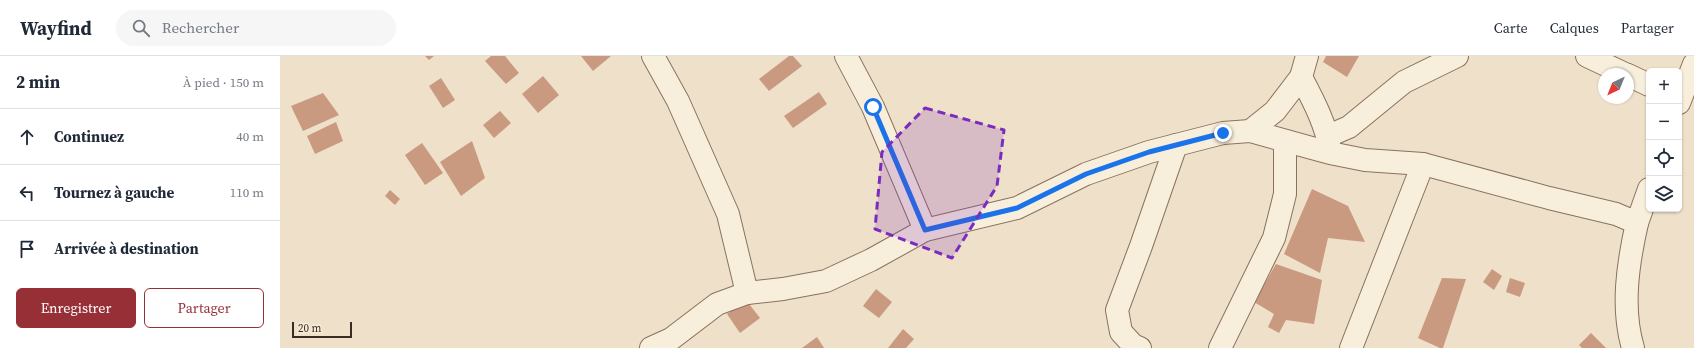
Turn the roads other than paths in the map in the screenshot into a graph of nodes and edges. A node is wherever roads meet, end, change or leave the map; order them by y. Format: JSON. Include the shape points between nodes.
{"nodes":[{"id":1,"x":653,"y":56,"type":"edge"},
{"id":2,"x":846,"y":56,"type":"edge"},
{"id":3,"x":1307,"y":56,"type":"edge"},
{"id":4,"x":1457,"y":56,"type":"edge"},
{"id":5,"x":1587,"y":56,"type":"edge"},
{"id":6,"x":1694,"y":64,"type":"edge"},
{"id":7,"x":1612,"y":68,"type":"edge"},
{"id":8,"x":1301,"y":77,"type":"junction"},
{"id":9,"x":1634,"y":78,"type":"edge"},
{"id":10,"x":1646,"y":84,"type":"edge"},
{"id":11,"x":1683,"y":103,"type":"edge"},
{"id":12,"x":1250,"y":132,"type":"junction"},
{"id":13,"x":1285,"y":141,"type":"junction"},
{"id":14,"x":1329,"y":144,"type":"junction"},
{"id":15,"x":1176,"y":145,"type":"junction"},
{"id":16,"x":1423,"y":164,"type":"junction"},
{"id":17,"x":1646,"y":198,"type":"edge"},
{"id":18,"x":1637,"y":223,"type":"junction"},
{"id":19,"x":925,"y":230,"type":"junction"},
{"id":20,"x":747,"y":292,"type":"junction"},
{"id":21,"x":651,"y":348,"type":"edge"},
{"id":22,"x":1140,"y":348,"type":"edge"},
{"id":23,"x":1220,"y":348,"type":"edge"},
{"id":24,"x":1351,"y":348,"type":"edge"},
{"id":25,"x":1633,"y":348,"type":"edge"}],
"edges":[{"from":1,"to":20,"type":"street","via":[[678,101],[728,214]]},
{"from":2,"to":19,"type":"street","via":[[873,107]]},
{"from":3,"to":8,"type":"street"},
{"from":4,"to":14,"type":"street","via":[[1404,82]]},
{"from":5,"to":7,"type":"street"},
{"from":6,"to":11,"type":"street"},
{"from":8,"to":12,"type":"street","via":[[1275,111]]},
{"from":8,"to":14,"type":"street","via":[[1314,102]]},
{"from":9,"to":10,"type":"street"},
{"from":12,"to":13,"type":"street"},
{"from":12,"to":15,"type":"street","via":[[1223,133]]},
{"from":13,"to":14,"type":"street"},
{"from":13,"to":23,"type":"street","via":[[1285,194],[1274,238]]},
{"from":14,"to":16,"type":"street","via":[[1365,160]]},
{"from":15,"to":19,"type":"street","via":[[1086,174],[1017,208]]},
{"from":15,"to":22,"type":"street","via":[[1117,310],[1121,332]]},
{"from":16,"to":18,"type":"street","via":[[1616,214]]},
{"from":16,"to":24,"type":"street"},
{"from":17,"to":18,"type":"street"},
{"from":18,"to":25,"type":"street","via":[[1628,263],[1627,330]]},
{"from":19,"to":20,"type":"street","via":[[826,281],[784,289]]},
{"from":20,"to":21,"type":"street","via":[[717,304],[671,339]]}]}
